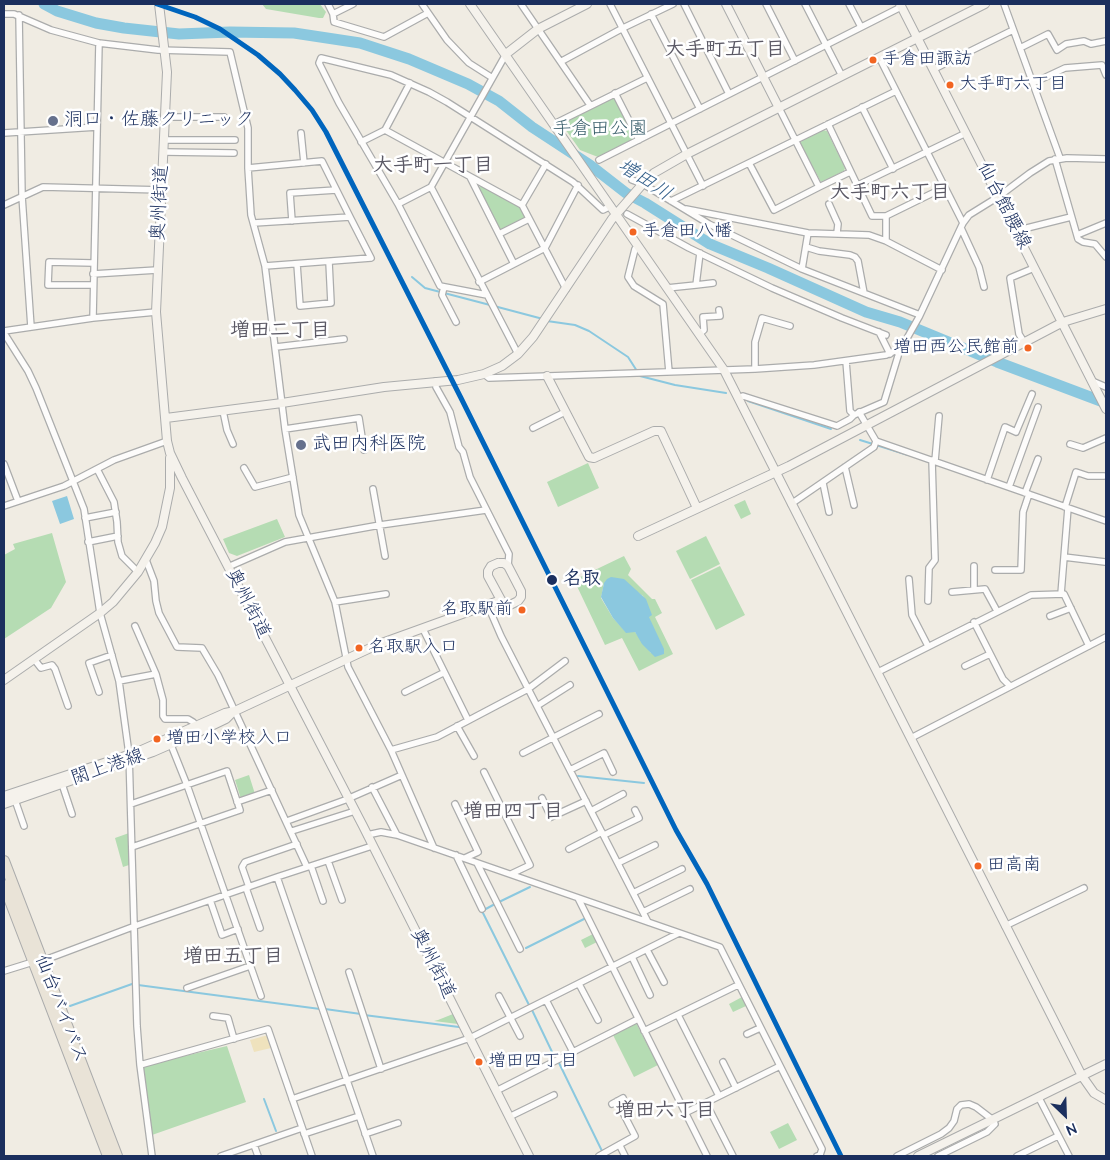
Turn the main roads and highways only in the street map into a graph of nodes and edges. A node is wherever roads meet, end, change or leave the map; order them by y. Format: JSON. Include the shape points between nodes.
{"nodes":[{"id":1,"x":4,"y":861,"type":"edge"},
{"id":2,"x":4,"y":885,"type":"edge"},
{"id":3,"x":38,"y":961,"type":"junction"},
{"id":4,"x":108,"y":1156,"type":"edge"},
{"id":5,"x":117,"y":1156,"type":"edge"}],
"edges":[{"from":1,"to":3,"type":"highway","name":"仙台バイパス"},
{"from":2,"to":3,"type":"highway","name":"仙台バイパス"},
{"from":3,"to":4,"type":"highway","name":"仙台バイパス"},
{"from":3,"to":5,"type":"highway","name":"仙台バイパス"}]}
